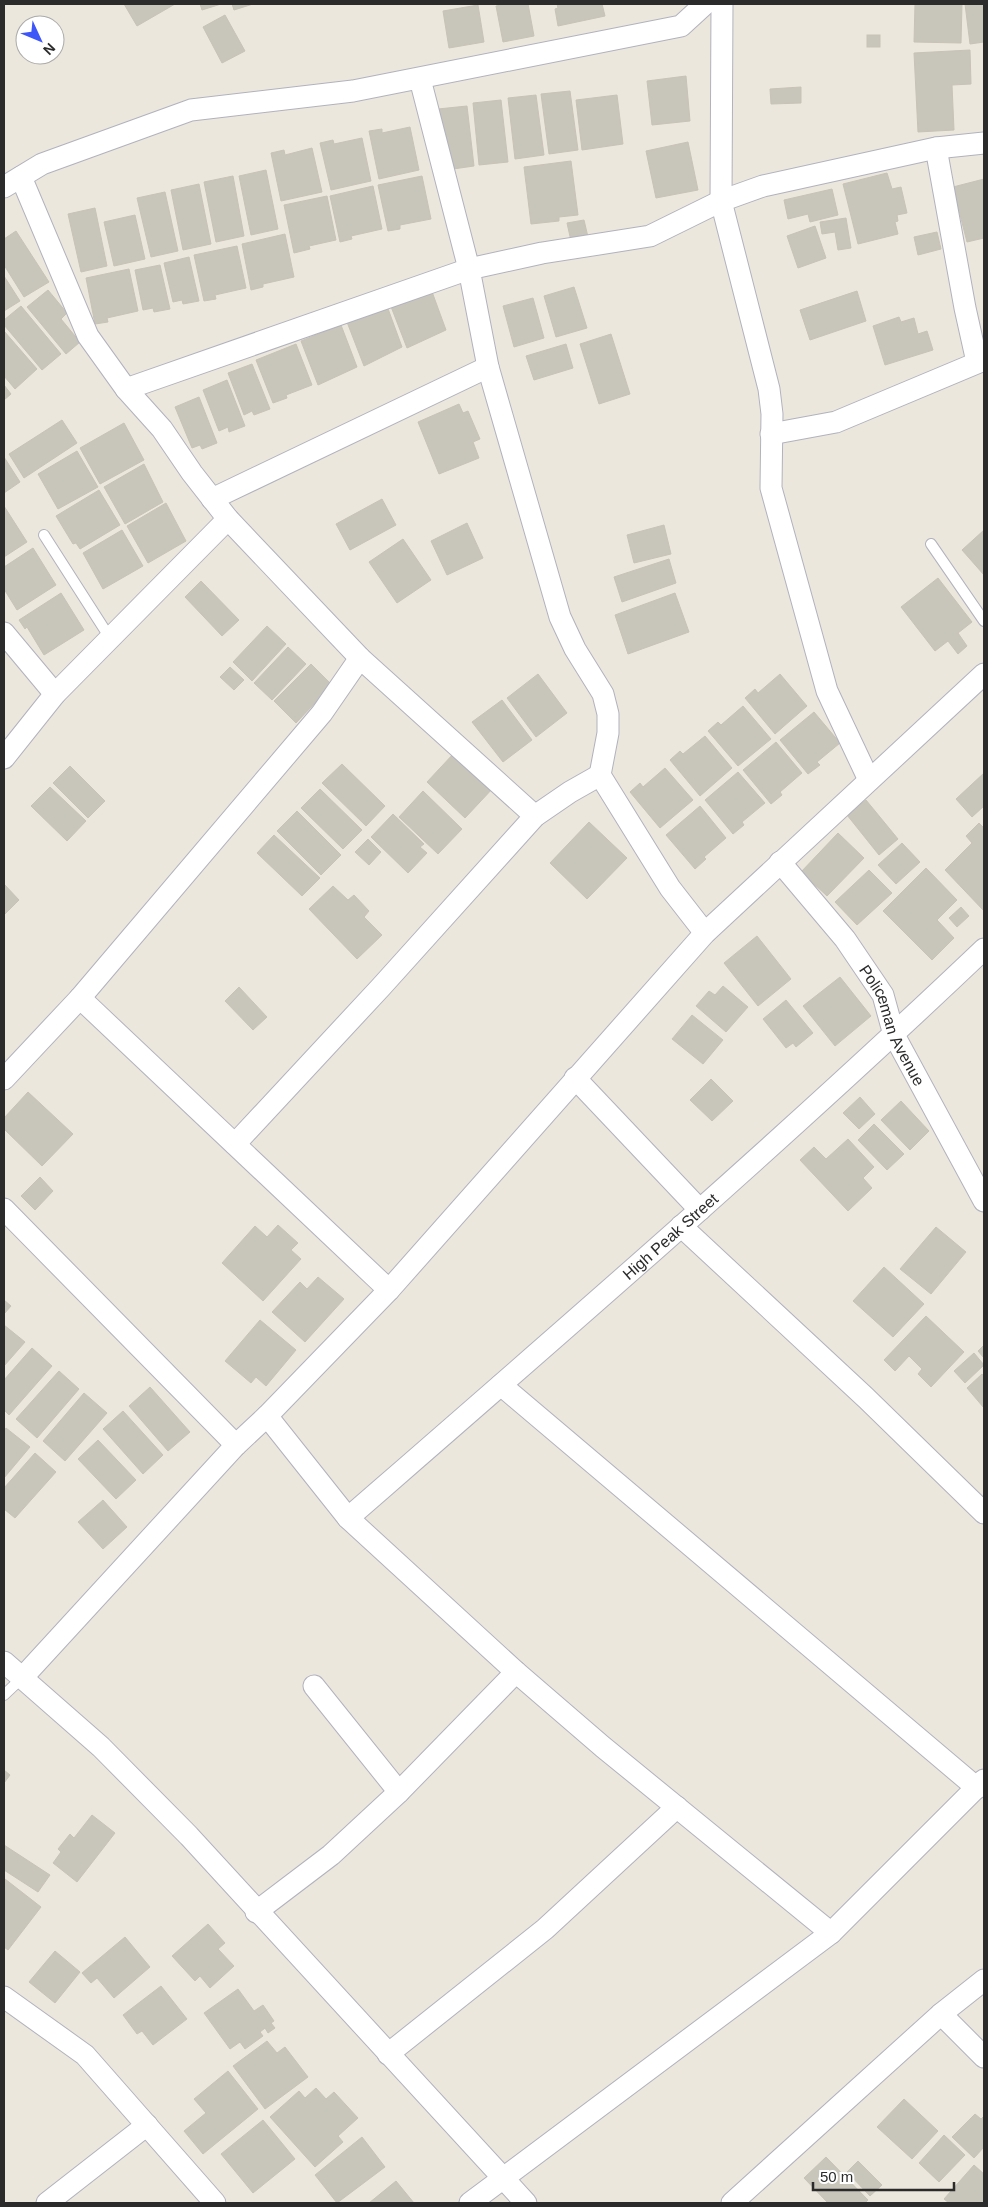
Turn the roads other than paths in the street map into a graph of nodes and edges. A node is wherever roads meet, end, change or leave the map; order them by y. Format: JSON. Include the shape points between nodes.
{"nodes":[{"id":1,"x":705,"y":4,"type":"edge"},
{"id":2,"x":722,"y":4,"type":"edge"},
{"id":3,"x":420,"y":79,"type":"junction"},
{"id":4,"x":984,"y":143,"type":"edge"},
{"id":5,"x":936,"y":148,"type":"junction"},
{"id":6,"x":12,"y":182,"type":"edge"},
{"id":7,"x":721,"y":201,"type":"junction"},
{"id":8,"x":469,"y":269,"type":"junction"},
{"id":9,"x":981,"y":361,"type":"edge"},
{"id":10,"x":488,"y":367,"type":"junction"},
{"id":11,"x":126,"y":389,"type":"junction"},
{"id":12,"x":771,"y":434,"type":"junction"},
{"id":13,"x":212,"y":499,"type":"junction"},
{"id":14,"x":228,"y":519,"type":"junction"},
{"id":15,"x":44,"y":535,"type":"dead end"},
{"id":16,"x":931,"y":544,"type":"dead end"},
{"id":17,"x":984,"y":621,"type":"edge"},
{"id":18,"x":4,"y":634,"type":"edge"},
{"id":19,"x":110,"y":638,"type":"junction"},
{"id":20,"x":360,"y":658,"type":"junction"},
{"id":21,"x":984,"y":674,"type":"edge"},
{"id":22,"x":55,"y":694,"type":"junction"},
{"id":23,"x":4,"y":758,"type":"edge"},
{"id":24,"x":600,"y":775,"type":"junction"},
{"id":25,"x":869,"y":780,"type":"junction"},
{"id":26,"x":535,"y":816,"type":"junction"},
{"id":27,"x":780,"y":862,"type":"junction"},
{"id":28,"x":705,"y":933,"type":"junction"},
{"id":29,"x":984,"y":950,"type":"edge"},
{"id":30,"x":80,"y":998,"type":"junction"},
{"id":31,"x":894,"y":1035,"type":"junction"},
{"id":32,"x":576,"y":1078,"type":"junction"},
{"id":33,"x":4,"y":1079,"type":"edge"},
{"id":34,"x":235,"y":1144,"type":"junction"},
{"id":35,"x":984,"y":1201,"type":"edge"},
{"id":36,"x":4,"y":1209,"type":"edge"},
{"id":37,"x":700,"y":1210,"type":"junction"},
{"id":38,"x":681,"y":1226,"type":"junction"},
{"id":39,"x":389,"y":1290,"type":"junction"},
{"id":40,"x":501,"y":1384,"type":"junction"},
{"id":41,"x":268,"y":1416,"type":"junction"},
{"id":42,"x":236,"y":1445,"type":"junction"},
{"id":43,"x":984,"y":1513,"type":"edge"},
{"id":44,"x":348,"y":1518,"type":"junction"},
{"id":45,"x":4,"y":1662,"type":"edge"},
{"id":46,"x":516,"y":1672,"type":"junction"},
{"id":47,"x":23,"y":1677,"type":"junction"},
{"id":48,"x":314,"y":1686,"type":"dead end"},
{"id":49,"x":4,"y":1696,"type":"edge"},
{"id":50,"x":981,"y":1784,"type":"edge"},
{"id":51,"x":399,"y":1792,"type":"junction"},
{"id":52,"x":677,"y":1807,"type":"junction"},
{"id":53,"x":256,"y":1912,"type":"junction"},
{"id":54,"x":831,"y":1933,"type":"junction"},
{"id":55,"x":984,"y":1980,"type":"edge"},
{"id":56,"x":4,"y":1996,"type":"edge"},
{"id":57,"x":941,"y":2014,"type":"junction"},
{"id":58,"x":388,"y":2054,"type":"junction"},
{"id":59,"x":984,"y":2057,"type":"edge"},
{"id":60,"x":147,"y":2125,"type":"junction"},
{"id":61,"x":503,"y":2178,"type":"junction"},
{"id":62,"x":47,"y":2203,"type":"edge"},
{"id":63,"x":216,"y":2203,"type":"edge"},
{"id":64,"x":470,"y":2203,"type":"edge"},
{"id":65,"x":526,"y":2203,"type":"edge"},
{"id":66,"x":732,"y":2203,"type":"edge"}],
"edges":[{"from":1,"to":3,"type":"street","via":[[681,26]]},
{"from":2,"to":7,"type":"street"},
{"from":3,"to":6,"type":"street","via":[[175,114],[42,164]]},
{"from":3,"to":8,"type":"street"},
{"from":4,"to":5,"type":"street"},
{"from":5,"to":7,"type":"street","via":[[762,186]]},
{"from":5,"to":9,"type":"street","via":[[965,308]]},
{"from":6,"to":11,"type":"street","via":[[88,336]]},
{"from":7,"to":8,"type":"street","via":[[650,236],[542,253]]},
{"from":7,"to":12,"type":"street","via":[[769,389]]},
{"from":8,"to":10,"type":"street"},
{"from":8,"to":11,"type":"street"},
{"from":9,"to":12,"type":"street","via":[[836,422]]},
{"from":10,"to":13,"type":"street"},
{"from":10,"to":24,"type":"street","via":[[560,617],[602,694],[608,714]]},
{"from":11,"to":13,"type":"street","via":[[162,429]]},
{"from":12,"to":25,"type":"street","via":[[771,488],[826,691]]},
{"from":13,"to":14,"type":"street"},
{"from":14,"to":19,"type":"street"},
{"from":14,"to":20,"type":"street"},
{"from":15,"to":19,"type":"lane"},
{"from":16,"to":17,"type":"lane"},
{"from":18,"to":22,"type":"street"},
{"from":19,"to":22,"type":"street"},
{"from":20,"to":26,"type":"street"},
{"from":20,"to":30,"type":"street","via":[[322,712]]},
{"from":21,"to":25,"type":"street"},
{"from":22,"to":23,"type":"street"},
{"from":24,"to":26,"type":"street"},
{"from":24,"to":28,"type":"street","via":[[670,888]]},
{"from":25,"to":27,"type":"street"},
{"from":26,"to":34,"type":"street"},
{"from":27,"to":28,"type":"street"},
{"from":27,"to":31,"type":"street","name":"Policeman Avenue","via":[[845,938],[883,994]]},
{"from":28,"to":32,"type":"street"},
{"from":29,"to":31,"type":"street","name":"High Peak Street"},
{"from":30,"to":33,"type":"street"},
{"from":30,"to":34,"type":"street"},
{"from":31,"to":35,"type":"street","name":"Policeman Avenue"},
{"from":31,"to":37,"type":"street","name":"High Peak Street"},
{"from":32,"to":37,"type":"street"},
{"from":32,"to":39,"type":"street"},
{"from":34,"to":39,"type":"street"},
{"from":36,"to":42,"type":"street"},
{"from":37,"to":38,"type":"street","name":"High Peak Street"},
{"from":38,"to":40,"type":"street","name":"High Peak Street"},
{"from":38,"to":43,"type":"street"},
{"from":39,"to":41,"type":"street"},
{"from":40,"to":44,"type":"street","name":"High Peak Street"},
{"from":40,"to":50,"type":"street"},
{"from":41,"to":42,"type":"street"},
{"from":41,"to":44,"type":"street"},
{"from":42,"to":47,"type":"street"},
{"from":44,"to":46,"type":"street"},
{"from":45,"to":47,"type":"street"},
{"from":46,"to":51,"type":"street"},
{"from":46,"to":52,"type":"street"},
{"from":47,"to":49,"type":"lane"},
{"from":47,"to":53,"type":"street","via":[[102,1747],[189,1836]]},
{"from":48,"to":51,"type":"street"},
{"from":50,"to":54,"type":"street"},
{"from":51,"to":53,"type":"street","via":[[331,1855]]},
{"from":52,"to":54,"type":"street"},
{"from":52,"to":58,"type":"street","via":[[545,1929]]},
{"from":53,"to":58,"type":"street"},
{"from":54,"to":61,"type":"street"},
{"from":55,"to":57,"type":"street"},
{"from":56,"to":60,"type":"street","via":[[85,2054]]},
{"from":57,"to":59,"type":"street"},
{"from":57,"to":66,"type":"street"},
{"from":58,"to":61,"type":"street"},
{"from":60,"to":62,"type":"street"},
{"from":60,"to":63,"type":"street"},
{"from":61,"to":64,"type":"street"},
{"from":61,"to":65,"type":"street"}]}
